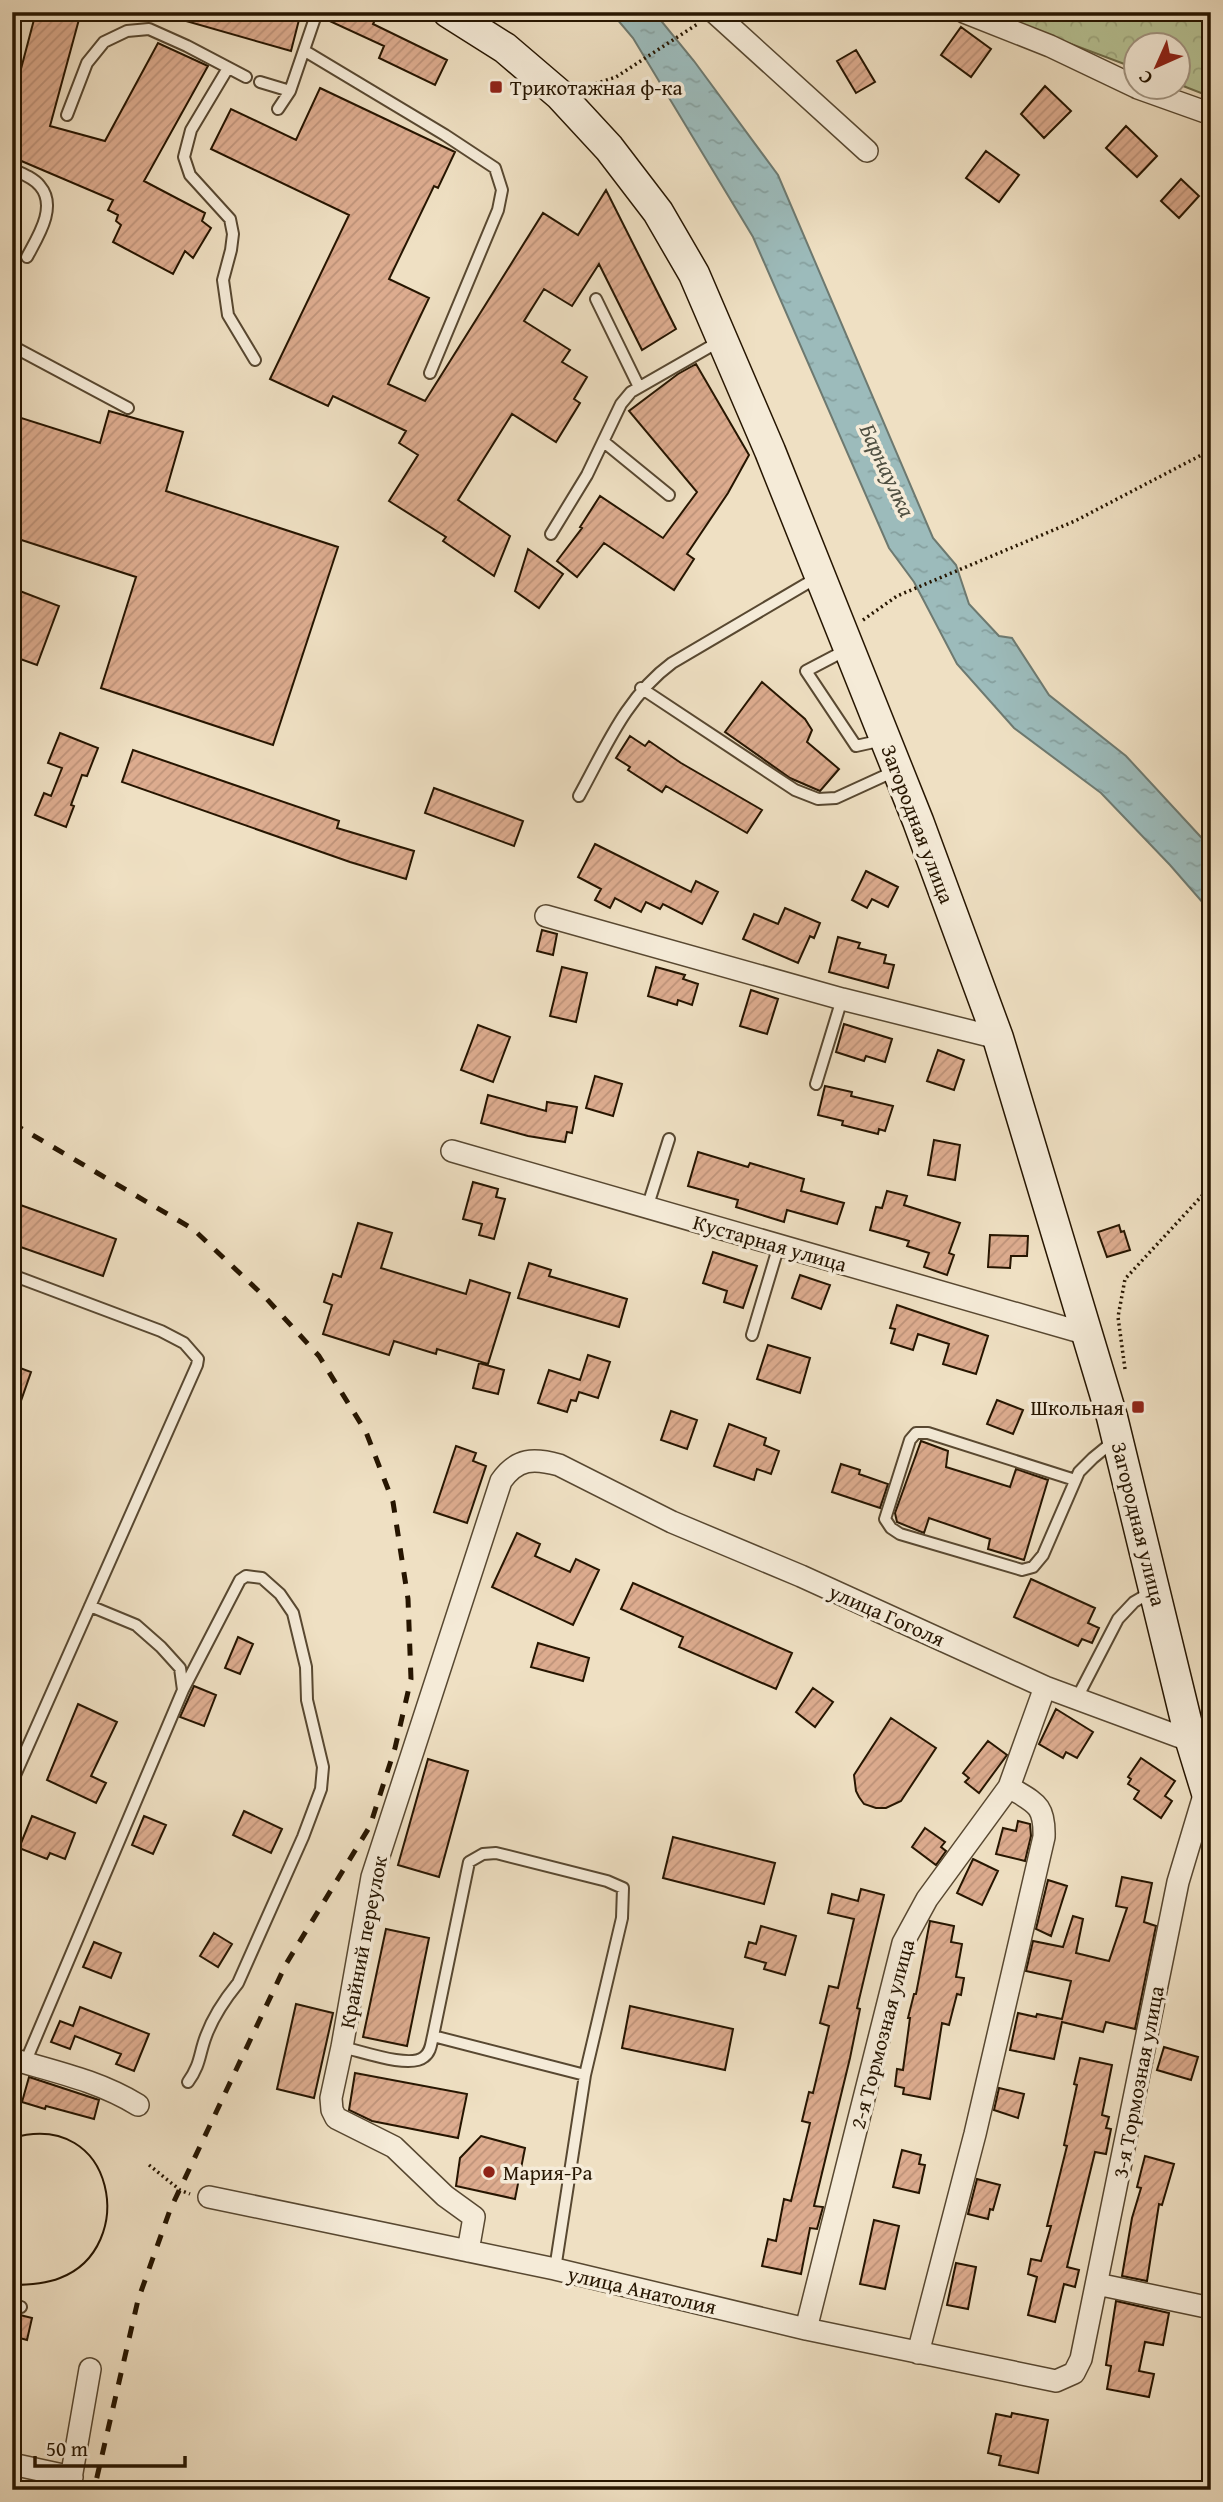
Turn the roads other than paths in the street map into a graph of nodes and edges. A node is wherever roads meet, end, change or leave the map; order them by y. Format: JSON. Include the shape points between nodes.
{"nodes":[{"id":1,"x":317,"y":12,"type":"edge"},
{"id":2,"x":448,"y":12,"type":"edge"},
{"id":3,"x":714,"y":12,"type":"edge"},
{"id":4,"x":964,"y":12,"type":"edge"},
{"id":5,"x":305,"y":51,"type":"junction"},
{"id":6,"x":228,"y":68,"type":"junction"},
{"id":7,"x":246,"y":77,"type":"dead end"},
{"id":8,"x":1122,"y":80,"type":"edge"},
{"id":9,"x":260,"y":82,"type":"dead end"},
{"id":10,"x":290,"y":91,"type":"junction"},
{"id":11,"x":1178,"y":102,"type":"edge"},
{"id":12,"x":278,"y":109,"type":"dead end"},
{"id":13,"x":1211,"y":114,"type":"edge"},
{"id":14,"x":66,"y":115,"type":"dead end"},
{"id":15,"x":867,"y":151,"type":"dead end"},
{"id":16,"x":12,"y":169,"type":"edge"},
{"id":17,"x":27,"y":257,"type":"dead end"},
{"id":18,"x":596,"y":299,"type":"dead end"},
{"id":19,"x":722,"y":339,"type":"junction"},
{"id":20,"x":12,"y":346,"type":"edge"},
{"id":21,"x":255,"y":360,"type":"dead end"},
{"id":22,"x":430,"y":373,"type":"dead end"},
{"id":23,"x":639,"y":387,"type":"junction"},
{"id":24,"x":128,"y":408,"type":"dead end"},
{"id":25,"x":604,"y":442,"type":"junction"},
{"id":26,"x":669,"y":495,"type":"dead end"},
{"id":27,"x":551,"y":534,"type":"dead end"},
{"id":28,"x":821,"y":575,"type":"junction"},
{"id":29,"x":847,"y":640,"type":"junction"},
{"id":30,"x":641,"y":688,"type":"junction"},
{"id":31,"x":886,"y":739,"type":"junction"},
{"id":32,"x":898,"y":770,"type":"junction"},
{"id":33,"x":579,"y":796,"type":"dead end"},
{"id":34,"x":546,"y":916,"type":"dead end"},
{"id":35,"x":842,"y":999,"type":"junction"},
{"id":36,"x":998,"y":1038,"type":"junction"},
{"id":37,"x":816,"y":1084,"type":"dead end"},
{"id":38,"x":669,"y":1139,"type":"dead end"},
{"id":39,"x":452,"y":1151,"type":"dead end"},
{"id":40,"x":648,"y":1208,"type":"junction"},
{"id":41,"x":779,"y":1245,"type":"junction"},
{"id":42,"x":12,"y":1275,"type":"edge"},
{"id":43,"x":752,"y":1335,"type":"dead end"},
{"id":44,"x":1087,"y":1335,"type":"junction"},
{"id":45,"x":1118,"y":1438,"type":"junction"},
{"id":46,"x":524,"y":1462,"type":"joint"},
{"id":47,"x":1075,"y":1480,"type":"junction"},
{"id":48,"x":1156,"y":1590,"type":"junction"},
{"id":49,"x":90,"y":1606,"type":"junction"},
{"id":50,"x":1045,"y":1687,"type":"junction"},
{"id":51,"x":183,"y":1690,"type":"junction"},
{"id":52,"x":1077,"y":1698,"type":"junction"},
{"id":53,"x":1191,"y":1741,"type":"junction"},
{"id":54,"x":12,"y":1782,"type":"edge"},
{"id":55,"x":1009,"y":1787,"type":"junction"},
{"id":56,"x":1208,"y":1799,"type":"edge"},
{"id":57,"x":433,"y":2036,"type":"junction"},
{"id":58,"x":342,"y":2046,"type":"junction"},
{"id":59,"x":19,"y":2061,"type":"edge"},
{"id":60,"x":585,"y":2075,"type":"junction"},
{"id":61,"x":188,"y":2082,"type":"dead end"},
{"id":62,"x":138,"y":2105,"type":"dead end"},
{"id":63,"x":202,"y":2197,"type":"road end"},
{"id":64,"x":468,"y":2251,"type":"junction"},
{"id":65,"x":555,"y":2269,"type":"junction"},
{"id":66,"x":1097,"y":2284,"type":"junction"},
{"id":67,"x":1211,"y":2308,"type":"edge"},
{"id":68,"x":806,"y":2329,"type":"junction"},
{"id":69,"x":918,"y":2353,"type":"junction"},
{"id":70,"x":90,"y":2369,"type":"dead end"},
{"id":71,"x":1074,"y":2373,"type":"joint"},
{"id":72,"x":12,"y":2464,"type":"edge"},
{"id":73,"x":70,"y":2483,"type":"edge"}],
"edges":[{"from":1,"to":5,"type":"lane"},
{"from":2,"to":19,"type":"main road","name":"Загородная улица","via":[[505,48],[559,95],[609,148],[658,212],[694,274]]},
{"from":3,"to":15,"type":"street"},
{"from":4,"to":8,"type":"street"},
{"from":5,"to":10,"type":"lane"},
{"from":5,"to":22,"type":"lane","via":[[445,135],[495,168],[499,178],[498,210]]},
{"from":6,"to":7,"type":"lane"},
{"from":6,"to":14,"type":"lane","via":[[149,29],[127,31],[104,42],[87,63]]},
{"from":6,"to":21,"type":"lane","via":[[191,130],[184,157],[190,175],[230,219],[233,234],[223,280],[228,315]]},
{"from":9,"to":10,"type":"lane"},
{"from":10,"to":12,"type":"lane"},
{"from":11,"to":13,"type":"street"},
{"from":16,"to":17,"type":"lane","via":[[39,184],[47,195],[42,230]]},
{"from":18,"to":23,"type":"lane"},
{"from":19,"to":23,"type":"lane"},
{"from":19,"to":28,"type":"main road","name":"Загородная улица"},
{"from":20,"to":24,"type":"lane"},
{"from":23,"to":25,"type":"lane","via":[[621,404]]},
{"from":25,"to":26,"type":"lane"},
{"from":25,"to":27,"type":"lane"},
{"from":28,"to":29,"type":"main road","name":"Загородная улица"},
{"from":28,"to":30,"type":"lane","via":[[672,663]]},
{"from":29,"to":31,"type":"main road","name":"Загородная улица"},
{"from":29,"to":31,"type":"lane","via":[[806,671],[856,747]]},
{"from":30,"to":32,"type":"lane","via":[[795,790],[818,799],[836,798]]},
{"from":30,"to":33,"type":"lane"},
{"from":31,"to":32,"type":"main road","name":"Загородная улица"},
{"from":32,"to":36,"type":"main road","name":"Загородная улица"},
{"from":34,"to":35,"type":"street"},
{"from":35,"to":36,"type":"street"},
{"from":35,"to":37,"type":"lane"},
{"from":36,"to":44,"type":"main road","name":"Загородная улица"},
{"from":38,"to":40,"type":"lane"},
{"from":39,"to":40,"type":"street","name":"Кустарная улица"},
{"from":40,"to":41,"type":"street","name":"Кустарная улица"},
{"from":41,"to":43,"type":"lane"},
{"from":41,"to":44,"type":"street","name":"Кустарная улица"},
{"from":42,"to":49,"type":"lane","via":[[161,1331],[184,1343],[198,1359]]},
{"from":44,"to":45,"type":"main road","name":"Загородная улица"},
{"from":45,"to":47,"type":"lane"},
{"from":45,"to":48,"type":"main road","name":"Загородная улица"},
{"from":46,"to":50,"type":"street","name":"улица Гоголя","via":[[540,1459],[559,1465],[672,1522]]},
{"from":46,"to":58,"type":"street","name":"Крайний переулок","via":[[510,1468],[501,1480],[372,1877]]},
{"from":47,"to":47,"type":"lane","via":[[1043,1555],[1033,1567],[1022,1570],[900,1534],[885,1519],[916,1433]]},
{"from":48,"to":52,"type":"lane","via":[[1134,1602],[1118,1619]]},
{"from":48,"to":53,"type":"main road","name":"Загородная улица"},
{"from":49,"to":51,"type":"lane","via":[[136,1625],[161,1647],[180,1668]]},
{"from":49,"to":54,"type":"lane"},
{"from":50,"to":52,"type":"street","name":"улица Гоголя"},
{"from":50,"to":55,"type":"street","name":"2-я Тормозная улица"},
{"from":51,"to":59,"type":"lane"},
{"from":51,"to":61,"type":"lane","via":[[240,1580],[262,1578],[293,1613],[323,1767],[321,1789],[303,1837],[238,1983],[205,2037],[201,2058]]},
{"from":52,"to":53,"type":"street","name":"улица Гоголя"},
{"from":53,"to":56,"type":"main road"},
{"from":55,"to":68,"type":"street","name":"2-я Тормозная улица","via":[[927,1899],[903,1943]]},
{"from":55,"to":69,"type":"street","via":[[1039,1807],[1045,1819],[1044,1837]]},
{"from":56,"to":66,"type":"street","name":"3-я Тормозная улица","via":[[1178,1882]]},
{"from":57,"to":58,"type":"lane","via":[[423,2059],[411,2063]]},
{"from":57,"to":60,"type":"lane"},
{"from":57,"to":60,"type":"lane","via":[[469,1862],[496,1853],[570,1871],[623,1888],[622,1918]]},
{"from":58,"to":64,"type":"street","name":"Крайний переулок","via":[[331,2098],[336,2118],[394,2147],[474,2217]]},
{"from":59,"to":62,"type":"street","via":[[86,2079]]},
{"from":60,"to":65,"type":"lane"},
{"from":63,"to":64,"type":"street","name":"улица Анатолия"},
{"from":64,"to":65,"type":"street","name":"улица Анатолия"},
{"from":65,"to":68,"type":"street","name":"улица Анатолия"},
{"from":66,"to":67,"type":"street"},
{"from":66,"to":71,"type":"street","name":"3-я Тормозная улица"},
{"from":68,"to":69,"type":"street","name":"улица Анатолия"},
{"from":69,"to":71,"type":"street","name":"улица Анатолия","via":[[1056,2381]]},
{"from":70,"to":73,"type":"street"},
{"from":72,"to":73,"type":"street"}]}
